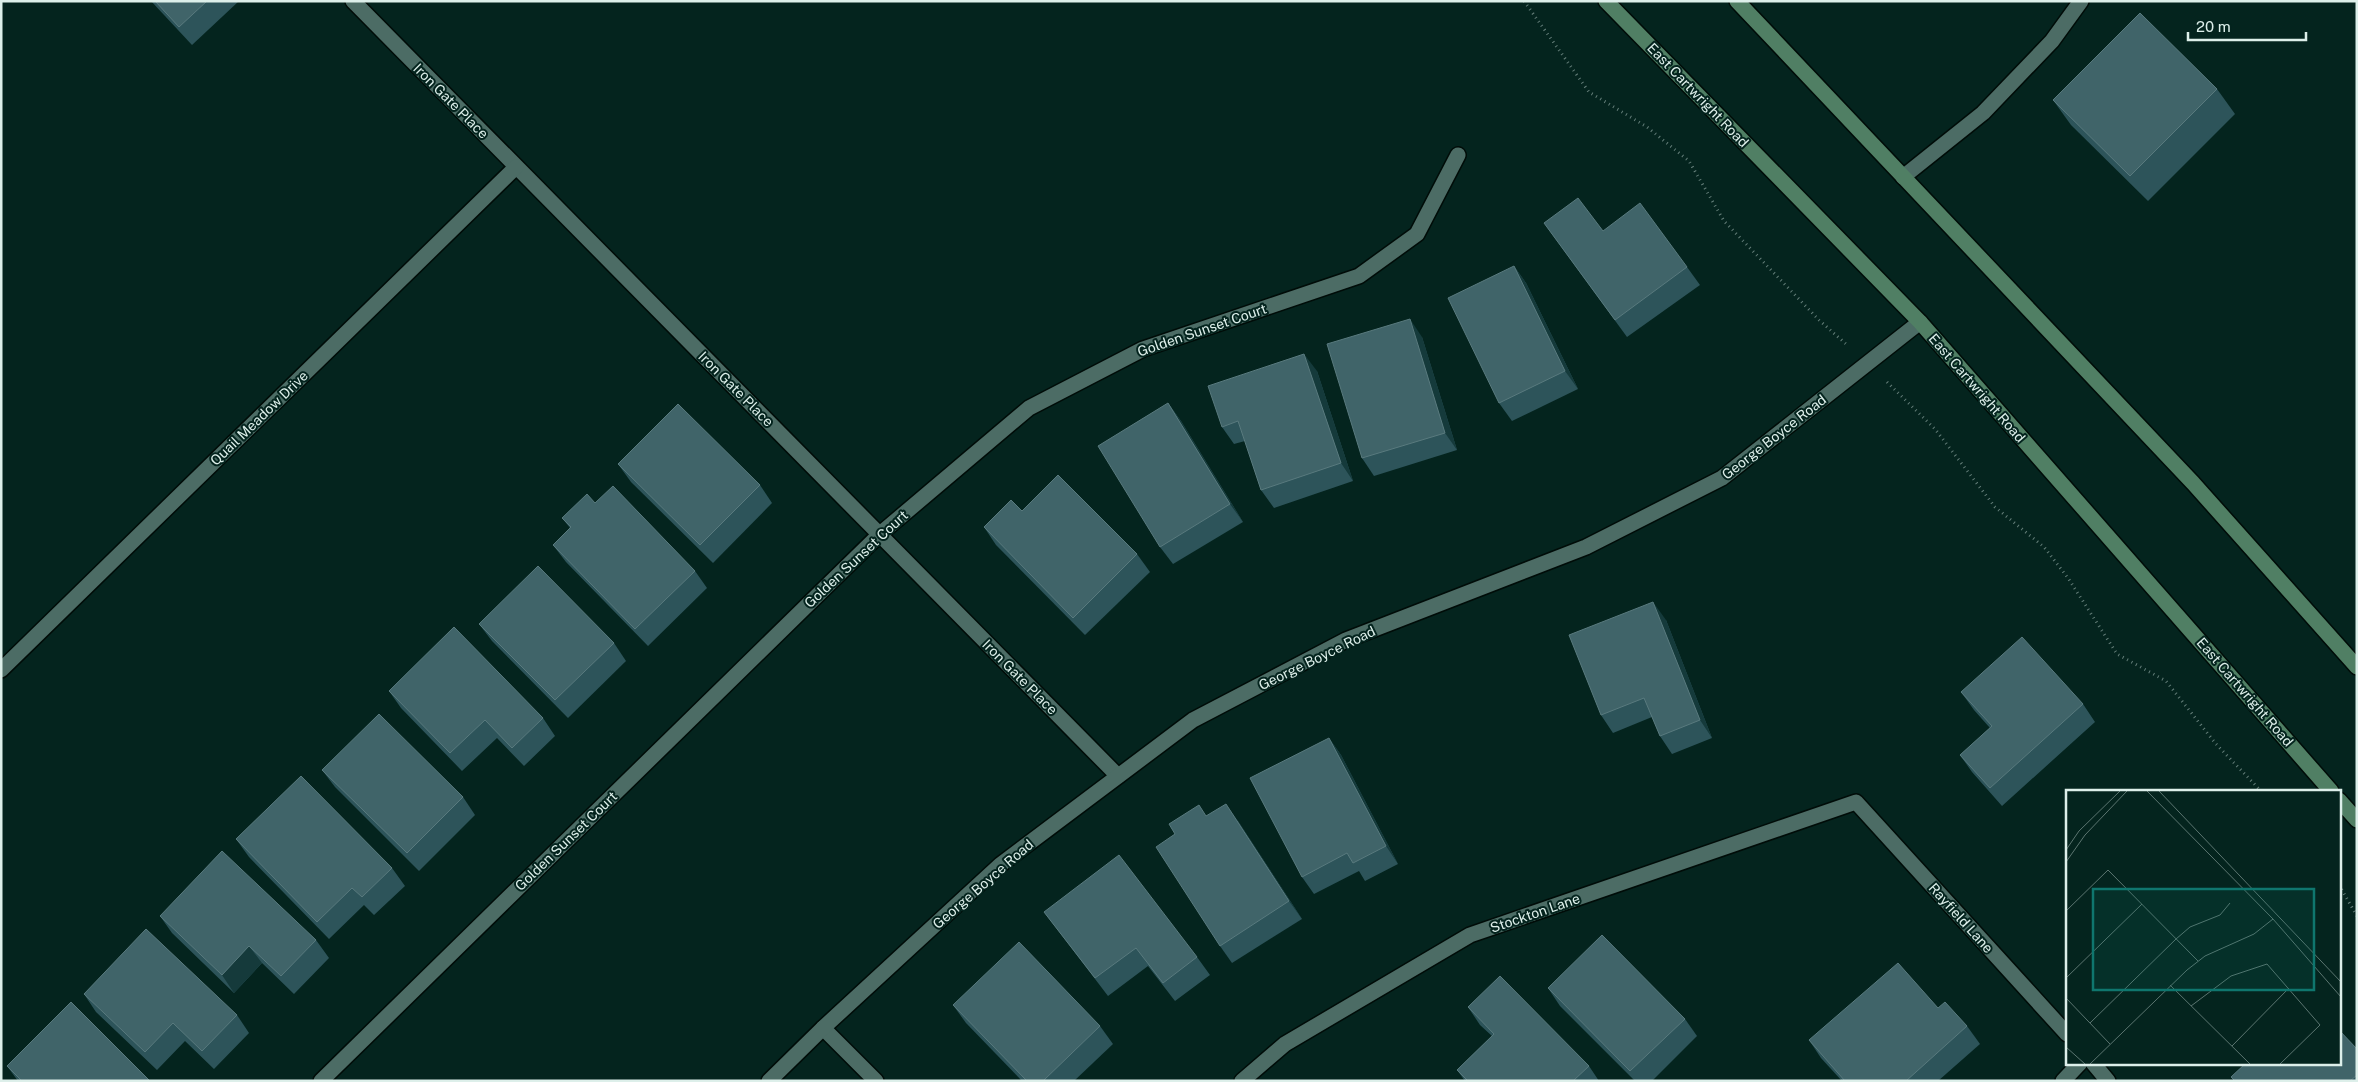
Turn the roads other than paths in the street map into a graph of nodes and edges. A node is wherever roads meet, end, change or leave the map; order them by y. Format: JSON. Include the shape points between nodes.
{"nodes":[{"id":1,"x":353,"y":1,"type":"edge"},
{"id":2,"x":1606,"y":1,"type":"edge"},
{"id":3,"x":1737,"y":1,"type":"edge"},
{"id":4,"x":2080,"y":1,"type":"edge"},
{"id":5,"x":1458,"y":155,"type":"dead end"},
{"id":6,"x":516,"y":167,"type":"junction"},
{"id":7,"x":1903,"y":177,"type":"junction"},
{"id":8,"x":1920,"y":322,"type":"junction"},
{"id":9,"x":880,"y":534,"type":"junction"},
{"id":10,"x":2357,"y":667,"type":"edge"},
{"id":11,"x":1,"y":670,"type":"edge"},
{"id":12,"x":1118,"y":776,"type":"junction"},
{"id":13,"x":2330,"y":790,"type":"edge"},
{"id":14,"x":2340,"y":801,"type":"edge"},
{"id":15,"x":1856,"y":802,"type":"joint"},
{"id":16,"x":2357,"y":820,"type":"edge"},
{"id":17,"x":823,"y":1028,"type":"junction"},
{"id":18,"x":2066,"y":1033,"type":"edge"},
{"id":19,"x":2079,"y":1064,"type":"edge"},
{"id":20,"x":2094,"y":1064,"type":"edge"},
{"id":21,"x":321,"y":1081,"type":"edge"},
{"id":22,"x":769,"y":1081,"type":"edge"},
{"id":23,"x":876,"y":1081,"type":"edge"},
{"id":24,"x":1242,"y":1081,"type":"edge"},
{"id":25,"x":2063,"y":1081,"type":"edge"},
{"id":26,"x":2108,"y":1081,"type":"edge"}],
"edges":[{"from":1,"to":6,"type":"street","name":"Iron Gate Place"},
{"from":2,"to":8,"type":"main road","name":"East Cartwright Road"},
{"from":3,"to":7,"type":"main road"},
{"from":4,"to":7,"type":"street","via":[[2052,41],[1984,113]]},
{"from":5,"to":9,"type":"street","name":"Golden Sunset Court","via":[[1417,234],[1358,276],[1143,348],[1029,408]]},
{"from":6,"to":9,"type":"street","name":"Iron Gate Place"},
{"from":6,"to":11,"type":"street","name":"Quail Meadow Drive"},
{"from":7,"to":10,"type":"main road","via":[[2193,483]]},
{"from":8,"to":12,"type":"street","name":"George Boyce Road","via":[[1722,478],[1586,547],[1346,640],[1193,720]]},
{"from":8,"to":13,"type":"main road","name":"East Cartwright Road"},
{"from":9,"to":12,"type":"street","name":"Iron Gate Place"},
{"from":9,"to":21,"type":"street","name":"Golden Sunset Court"},
{"from":12,"to":17,"type":"street","name":"George Boyce Road","via":[[1000,865]]},
{"from":14,"to":16,"type":"main road"},
{"from":15,"to":18,"type":"street","name":"Rayfield Lane"},
{"from":15,"to":24,"type":"street","name":"Stockton Lane","via":[[1470,935],[1285,1044]]},
{"from":17,"to":22,"type":"street","name":"George Boyce Road"},
{"from":17,"to":23,"type":"street"},
{"from":19,"to":25,"type":"street"},
{"from":20,"to":26,"type":"street"}]}
